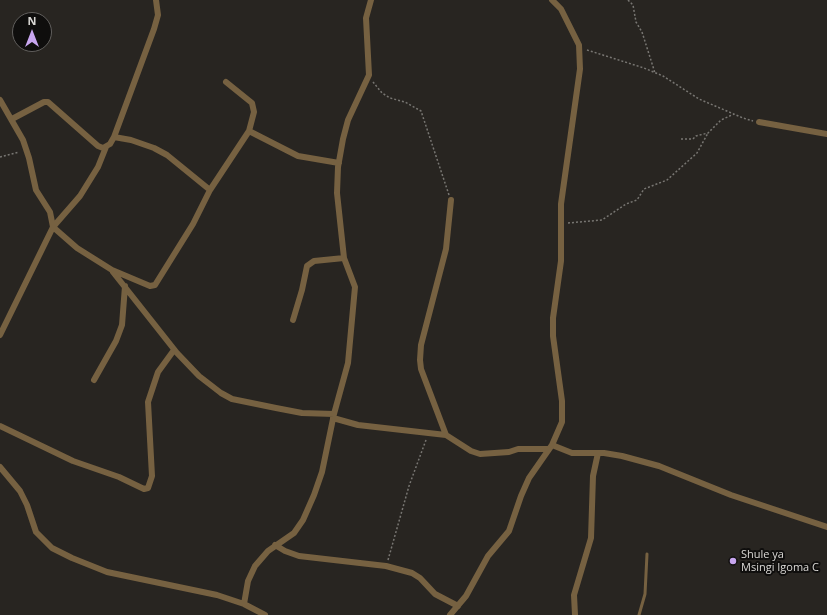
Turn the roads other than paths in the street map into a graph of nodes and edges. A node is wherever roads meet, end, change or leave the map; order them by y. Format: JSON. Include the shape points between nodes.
{"nodes":[{"id":1,"x":156,"y":0,"type":"edge"},
{"id":2,"x":371,"y":0,"type":"edge"},
{"id":3,"x":552,"y":0,"type":"edge"},
{"id":4,"x":226,"y":82,"type":"dead end"},
{"id":5,"x":0,"y":100,"type":"edge"},
{"id":6,"x":12,"y":119,"type":"junction"},
{"id":7,"x":759,"y":122,"type":"road end"},
{"id":8,"x":249,"y":131,"type":"junction"},
{"id":9,"x":827,"y":134,"type":"edge"},
{"id":10,"x":114,"y":138,"type":"junction"},
{"id":11,"x":106,"y":147,"type":"junction"},
{"id":12,"x":339,"y":163,"type":"junction"},
{"id":13,"x":210,"y":190,"type":"junction"},
{"id":14,"x":451,"y":200,"type":"road end"},
{"id":15,"x":53,"y":227,"type":"junction"},
{"id":16,"x":344,"y":258,"type":"junction"},
{"id":17,"x":112,"y":270,"type":"junction"},
{"id":18,"x":125,"y":286,"type":"junction"},
{"id":19,"x":293,"y":320,"type":"dead end"},
{"id":20,"x":0,"y":335,"type":"edge"},
{"id":21,"x":174,"y":350,"type":"junction"},
{"id":22,"x":94,"y":380,"type":"dead end"},
{"id":23,"x":334,"y":416,"type":"junction"},
{"id":24,"x":0,"y":426,"type":"edge"},
{"id":25,"x":446,"y":435,"type":"junction"},
{"id":26,"x":550,"y":447,"type":"junction"},
{"id":27,"x":598,"y":453,"type":"junction"},
{"id":28,"x":0,"y":467,"type":"edge"},
{"id":29,"x":827,"y":527,"type":"edge"},
{"id":30,"x":275,"y":545,"type":"junction"},
{"id":31,"x":647,"y":554,"type":"dead end"},
{"id":32,"x":244,"y":604,"type":"junction"},
{"id":33,"x":458,"y":606,"type":"junction"},
{"id":34,"x":266,"y":615,"type":"edge"},
{"id":35,"x":450,"y":615,"type":"edge"},
{"id":36,"x":575,"y":615,"type":"edge"},
{"id":37,"x":639,"y":615,"type":"edge"}],
"edges":[{"from":1,"to":10,"type":"street","via":[[158,15],[154,29]]},
{"from":2,"to":12,"type":"street","via":[[366,18],[369,75],[348,120]]},
{"from":3,"to":26,"type":"street","via":[[561,9],[578,45],[580,82],[570,139],[561,223],[561,261],[553,336],[563,414],[562,422]]},
{"from":4,"to":8,"type":"street","via":[[252,103],[254,112]]},
{"from":5,"to":6,"type":"street"},
{"from":6,"to":11,"type":"street","via":[[48,102],[85,137],[98,146]]},
{"from":6,"to":15,"type":"street","via":[[27,149],[36,190],[50,212]]},
{"from":7,"to":9,"type":"street"},
{"from":8,"to":12,"type":"street","via":[[298,156]]},
{"from":8,"to":13,"type":"street"},
{"from":10,"to":11,"type":"street"},
{"from":10,"to":13,"type":"street","via":[[131,140],[167,155]]},
{"from":11,"to":15,"type":"street","via":[[98,167],[80,196]]},
{"from":12,"to":16,"type":"street","via":[[337,193]]},
{"from":13,"to":17,"type":"street","via":[[193,224],[154,285],[150,286]]},
{"from":14,"to":25,"type":"street","via":[[446,250],[421,345],[420,360],[421,369]]},
{"from":15,"to":17,"type":"street","via":[[77,248]]},
{"from":15,"to":20,"type":"street"},
{"from":16,"to":19,"type":"street","via":[[314,261],[307,266]]},
{"from":16,"to":23,"type":"street","via":[[355,288],[348,363]]},
{"from":17,"to":18,"type":"street"},
{"from":18,"to":21,"type":"street"},
{"from":18,"to":22,"type":"street","via":[[122,326]]},
{"from":21,"to":23,"type":"street","via":[[200,376],[232,399],[302,413]]},
{"from":21,"to":24,"type":"street","via":[[158,372],[148,402],[152,476],[148,488],[144,489],[119,477],[73,462]]},
{"from":23,"to":25,"type":"street","via":[[358,425]]},
{"from":23,"to":30,"type":"street","via":[[322,472],[308,508],[294,533]]},
{"from":25,"to":26,"type":"street","via":[[480,454]]},
{"from":26,"to":27,"type":"street","via":[[572,453]]},
{"from":26,"to":33,"type":"street","via":[[529,478],[509,531],[488,556]]},
{"from":27,"to":29,"type":"street","via":[[622,456],[659,466],[730,495]]},
{"from":27,"to":36,"type":"street","via":[[593,476],[591,538],[574,595]]},
{"from":28,"to":32,"type":"street","via":[[20,491],[36,532],[52,548],[107,572],[187,588]]},
{"from":30,"to":32,"type":"street","via":[[255,566],[248,581]]},
{"from":30,"to":33,"type":"street","via":[[299,556],[386,566],[412,573],[435,594]]},
{"from":31,"to":37,"type":"lane","via":[[645,594]]},
{"from":32,"to":34,"type":"street"},
{"from":33,"to":35,"type":"street"}]}
